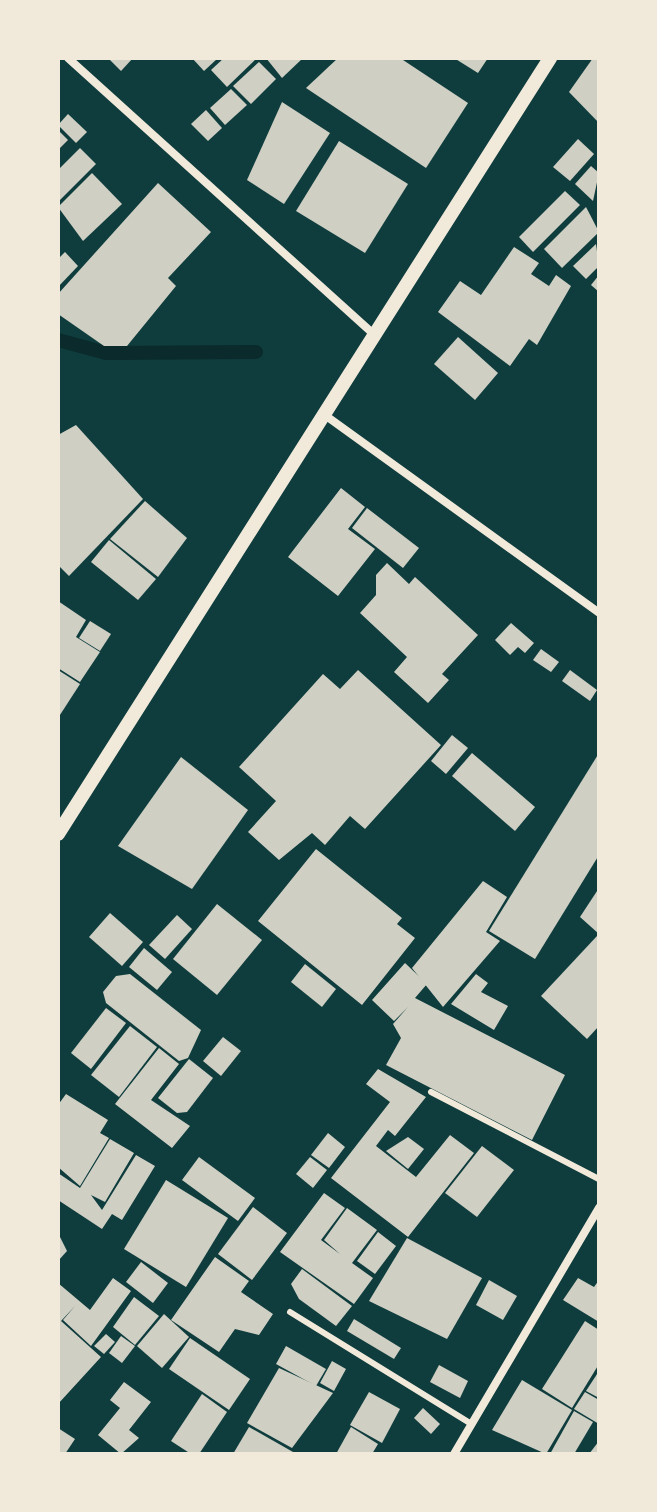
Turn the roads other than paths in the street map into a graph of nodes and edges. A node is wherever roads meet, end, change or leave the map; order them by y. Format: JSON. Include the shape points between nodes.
{"nodes":[{"id":1,"x":68,"y":58,"type":"edge"},
{"id":2,"x":550,"y":58,"type":"edge"},
{"id":3,"x":373,"y":334,"type":"junction"},
{"id":4,"x":322,"y":413,"type":"junction"},
{"id":5,"x":599,"y":613,"type":"edge"},
{"id":6,"x":58,"y":834,"type":"edge"},
{"id":7,"x":431,"y":1092,"type":"dead end"},
{"id":8,"x":599,"y":1179,"type":"edge"},
{"id":9,"x":599,"y":1208,"type":"edge"},
{"id":10,"x":290,"y":1312,"type":"dead end"},
{"id":11,"x":471,"y":1424,"type":"junction"},
{"id":12,"x":454,"y":1454,"type":"edge"}],
"edges":[{"from":1,"to":3,"type":"street","via":[[73,71]]},
{"from":2,"to":3,"type":"street"},
{"from":3,"to":4,"type":"street"},
{"from":4,"to":5,"type":"street"},
{"from":4,"to":6,"type":"street"},
{"from":7,"to":8,"type":"lane"},
{"from":9,"to":11,"type":"street"},
{"from":10,"to":11,"type":"lane"},
{"from":11,"to":12,"type":"street"}]}
